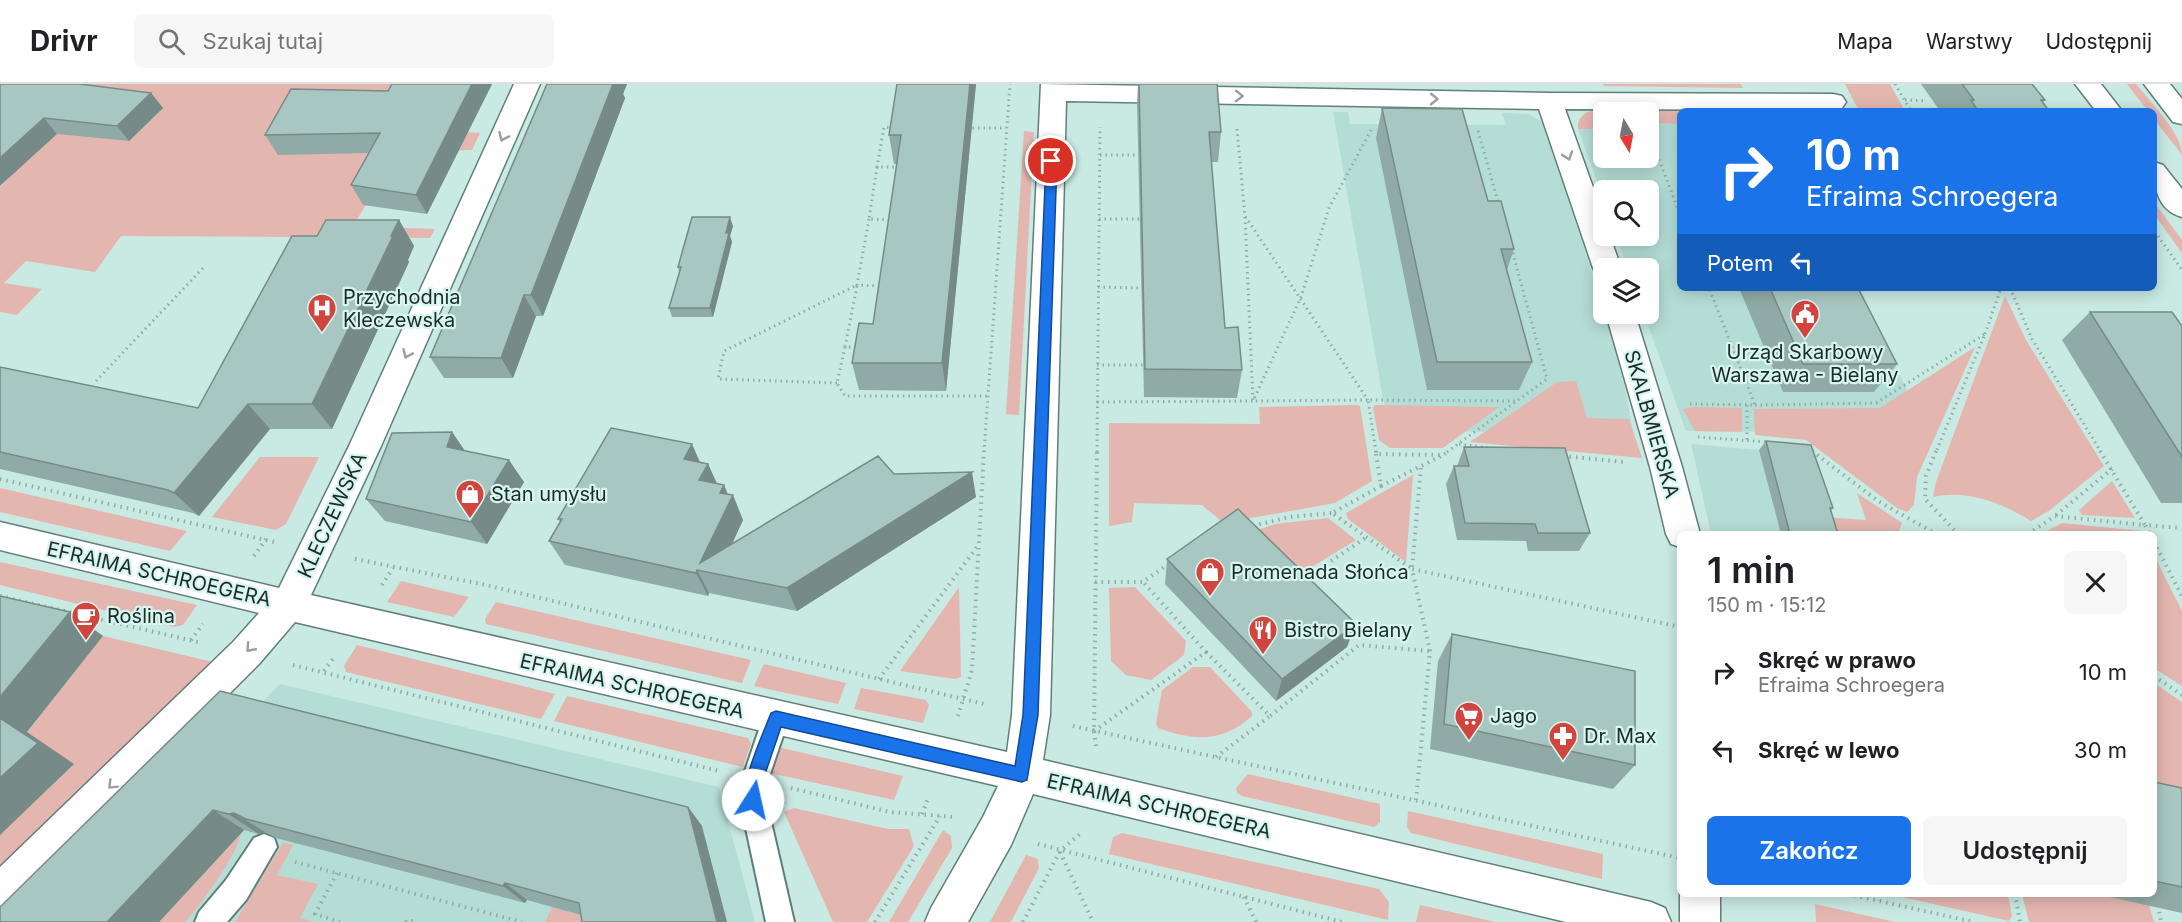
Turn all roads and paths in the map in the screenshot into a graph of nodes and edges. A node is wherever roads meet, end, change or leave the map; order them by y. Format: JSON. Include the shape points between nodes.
{"nodes":[{"id":1,"x":527,"y":84,"type":"edge"},
{"id":2,"x":1010,"y":84,"type":"edge"},
{"id":3,"x":1895,"y":84,"type":"edge"},
{"id":4,"x":2088,"y":84,"type":"edge"},
{"id":5,"x":2157,"y":84,"type":"edge"},
{"id":6,"x":1054,"y":88,"type":"edge"},
{"id":7,"x":1100,"y":94,"type":"junction"},
{"id":8,"x":1905,"y":100,"type":"junction"},
{"id":9,"x":1549,"y":101,"type":"junction"},
{"id":10,"x":1926,"y":101,"type":"dead end"},
{"id":11,"x":1833,"y":102,"type":"dead end"},
{"id":12,"x":1909,"y":108,"type":"edge"},
{"id":13,"x":2107,"y":108,"type":"edge"},
{"id":14,"x":2182,"y":116,"type":"edge"},
{"id":15,"x":1236,"y":119,"type":"dead end"},
{"id":16,"x":895,"y":128,"type":"edge"},
{"id":17,"x":960,"y":128,"type":"edge"},
{"id":18,"x":1006,"y":128,"type":"junction"},
{"id":19,"x":1372,"y":128,"type":"dead end"},
{"id":20,"x":1490,"y":130,"type":"dead end"},
{"id":21,"x":1100,"y":155,"type":"junction"},
{"id":22,"x":1138,"y":155,"type":"edge"},
{"id":23,"x":1659,"y":162,"type":"edge"},
{"id":24,"x":877,"y":167,"type":"junction"},
{"id":25,"x":905,"y":167,"type":"edge"},
{"id":26,"x":2157,"y":175,"type":"edge"},
{"id":27,"x":1677,"y":206,"type":"edge"},
{"id":28,"x":2182,"y":208,"type":"edge"},
{"id":29,"x":1501,"y":210,"type":"edge"},
{"id":30,"x":1245,"y":216,"type":"junction"},
{"id":31,"x":869,"y":219,"type":"junction"},
{"id":32,"x":1099,"y":219,"type":"junction"},
{"id":33,"x":1140,"y":219,"type":"edge"},
{"id":34,"x":898,"y":220,"type":"edge"},
{"id":35,"x":2157,"y":234,"type":"edge"},
{"id":36,"x":1511,"y":244,"type":"edge"},
{"id":37,"x":1506,"y":255,"type":"edge"},
{"id":38,"x":1514,"y":255,"type":"junction"},
{"id":39,"x":1604,"y":258,"type":"edge"},
{"id":40,"x":205,"y":266,"type":"dead end"},
{"id":41,"x":2182,"y":270,"type":"edge"},
{"id":42,"x":857,"y":285,"type":"junction"},
{"id":43,"x":888,"y":286,"type":"edge"},
{"id":44,"x":1098,"y":287,"type":"junction"},
{"id":45,"x":1142,"y":288,"type":"edge"},
{"id":46,"x":1710,"y":291,"type":"edge"},
{"id":47,"x":2000,"y":291,"type":"edge"},
{"id":48,"x":2011,"y":291,"type":"edge"},
{"id":49,"x":1301,"y":297,"type":"junction"},
{"id":50,"x":1623,"y":324,"type":"edge"},
{"id":51,"x":1985,"y":334,"type":"junction"},
{"id":52,"x":845,"y":346,"type":"junction"},
{"id":53,"x":868,"y":347,"type":"edge"},
{"id":54,"x":1143,"y":365,"type":"edge"},
{"id":55,"x":1097,"y":366,"type":"junction"},
{"id":56,"x":96,"y":381,"type":"dead end"},
{"id":57,"x":837,"y":383,"type":"junction"},
{"id":58,"x":989,"y":396,"type":"junction"},
{"id":59,"x":1368,"y":400,"type":"junction"},
{"id":60,"x":1253,"y":401,"type":"junction"},
{"id":61,"x":1516,"y":401,"type":"junction"},
{"id":62,"x":1097,"y":402,"type":"junction"},
{"id":63,"x":1683,"y":404,"type":"dead end"},
{"id":64,"x":1747,"y":405,"type":"junction"},
{"id":65,"x":1755,"y":405,"type":"junction"},
{"id":66,"x":1691,"y":436,"type":"dead end"},
{"id":67,"x":1747,"y":441,"type":"junction"},
{"id":68,"x":1771,"y":443,"type":"edge"},
{"id":69,"x":1458,"y":444,"type":"junction"},
{"id":70,"x":1806,"y":446,"type":"edge"},
{"id":71,"x":1492,"y":448,"type":"edge"},
{"id":72,"x":1376,"y":454,"type":"junction"},
{"id":73,"x":1443,"y":455,"type":"junction"},
{"id":74,"x":1562,"y":456,"type":"edge"},
{"id":75,"x":1421,"y":466,"type":"junction"},
{"id":76,"x":1666,"y":467,"type":"junction"},
{"id":77,"x":2112,"y":469,"type":"junction"},
{"id":78,"x":0,"y":478,"type":"edge"},
{"id":79,"x":1381,"y":486,"type":"junction"},
{"id":80,"x":1332,"y":513,"type":"junction"},
{"id":81,"x":2055,"y":516,"type":"junction"},
{"id":82,"x":2145,"y":525,"type":"junction"},
{"id":83,"x":1250,"y":527,"type":"edge"},
{"id":84,"x":2182,"y":528,"type":"edge"},
{"id":85,"x":1682,"y":531,"type":"edge"},
{"id":86,"x":1931,"y":531,"type":"edge"},
{"id":87,"x":1955,"y":531,"type":"edge"},
{"id":88,"x":2032,"y":531,"type":"edge"},
{"id":89,"x":2148,"y":531,"type":"edge"},
{"id":90,"x":0,"y":536,"type":"edge"},
{"id":91,"x":1367,"y":537,"type":"junction"},
{"id":92,"x":977,"y":547,"type":"junction"},
{"id":93,"x":2157,"y":548,"type":"edge"},
{"id":94,"x":317,"y":550,"type":"junction"},
{"id":95,"x":1178,"y":557,"type":"edge"},
{"id":96,"x":1412,"y":569,"type":"junction"},
{"id":97,"x":1095,"y":582,"type":"junction"},
{"id":98,"x":1143,"y":582,"type":"junction"},
{"id":99,"x":1298,"y":583,"type":"edge"},
{"id":100,"x":0,"y":596,"type":"edge"},
{"id":101,"x":2182,"y":596,"type":"edge"},
{"id":102,"x":290,"y":604,"type":"junction"},
{"id":103,"x":1677,"y":626,"type":"edge"},
{"id":104,"x":1430,"y":651,"type":"junction"},
{"id":105,"x":1206,"y":652,"type":"junction"},
{"id":106,"x":246,"y":653,"type":"junction"},
{"id":107,"x":2157,"y":678,"type":"edge"},
{"id":108,"x":879,"y":679,"type":"junction"},
{"id":109,"x":2182,"y":695,"type":"edge"},
{"id":110,"x":964,"y":699,"type":"junction"},
{"id":111,"x":1031,"y":715,"type":"junction"},
{"id":112,"x":1270,"y":716,"type":"junction"},
{"id":113,"x":776,"y":718,"type":"junction"},
{"id":114,"x":1094,"y":731,"type":"junction"},
{"id":115,"x":943,"y":756,"type":"junction"},
{"id":116,"x":1216,"y":757,"type":"junction"},
{"id":117,"x":1022,"y":775,"type":"junction"},
{"id":118,"x":755,"y":780,"type":"junction"},
{"id":119,"x":1416,"y":800,"type":"junction"},
{"id":120,"x":922,"y":814,"type":"junction"},
{"id":121,"x":940,"y":816,"type":"junction"},
{"id":122,"x":997,"y":831,"type":"junction"},
{"id":123,"x":264,"y":847,"type":"edge"},
{"id":124,"x":1060,"y":851,"type":"junction"},
{"id":125,"x":1677,"y":857,"type":"edge"},
{"id":126,"x":293,"y":861,"type":"edge"},
{"id":127,"x":337,"y":873,"type":"junction"},
{"id":128,"x":0,"y":895,"type":"edge"},
{"id":129,"x":1244,"y":897,"type":"junction"},
{"id":130,"x":1700,"y":897,"type":"edge"},
{"id":131,"x":1861,"y":897,"type":"edge"},
{"id":132,"x":1879,"y":897,"type":"edge"},
{"id":133,"x":2016,"y":897,"type":"edge"},
{"id":134,"x":1879,"y":901,"type":"junction"},
{"id":135,"x":2159,"y":912,"type":"edge"},
{"id":136,"x":209,"y":922,"type":"edge"},
{"id":137,"x":340,"y":922,"type":"edge"},
{"id":138,"x":406,"y":922,"type":"edge"},
{"id":139,"x":417,"y":922,"type":"edge"},
{"id":140,"x":522,"y":922,"type":"edge"},
{"id":141,"x":780,"y":922,"type":"edge"},
{"id":142,"x":875,"y":922,"type":"edge"},
{"id":143,"x":945,"y":922,"type":"edge"},
{"id":144,"x":1093,"y":922,"type":"edge"},
{"id":145,"x":1256,"y":922,"type":"edge"},
{"id":146,"x":1342,"y":922,"type":"edge"},
{"id":147,"x":1651,"y":922,"type":"edge"},
{"id":148,"x":1700,"y":922,"type":"edge"},
{"id":149,"x":1974,"y":922,"type":"edge"},
{"id":150,"x":2020,"y":922,"type":"edge"},
{"id":151,"x":2161,"y":922,"type":"edge"}],
"edges":[{"from":1,"to":94,"type":"street","name":"KLECZEWSKA","one_way":true},
{"from":2,"to":18,"type":"path"},
{"from":3,"to":8,"type":"path"},
{"from":4,"to":13,"type":"street"},
{"from":5,"to":14,"type":"street"},
{"from":6,"to":7,"type":"street"},
{"from":6,"to":111,"type":"street"},
{"from":7,"to":9,"type":"street","one_way":true},
{"from":7,"to":21,"type":"path"},
{"from":8,"to":10,"type":"path"},
{"from":8,"to":12,"type":"path"},
{"from":9,"to":11,"type":"street"},
{"from":9,"to":39,"type":"street","one_way":true},
{"from":15,"to":30,"type":"path"},
{"from":16,"to":24,"type":"path","via":[[884,128]]},
{"from":17,"to":18,"type":"path"},
{"from":18,"to":58,"type":"path"},
{"from":19,"to":49,"type":"path","via":[[1329,208]]},
{"from":20,"to":29,"type":"path","via":[[1478,130]]},
{"from":21,"to":22,"type":"path"},
{"from":21,"to":32,"type":"path"},
{"from":23,"to":27,"type":"path"},
{"from":24,"to":25,"type":"path"},
{"from":24,"to":31,"type":"path"},
{"from":26,"to":28,"type":"street"},
{"from":30,"to":49,"type":"path"},
{"from":30,"to":60,"type":"path"},
{"from":31,"to":34,"type":"path"},
{"from":31,"to":42,"type":"path"},
{"from":32,"to":33,"type":"path"},
{"from":32,"to":44,"type":"path"},
{"from":35,"to":41,"type":"path"},
{"from":36,"to":38,"type":"path"},
{"from":37,"to":38,"type":"path"},
{"from":38,"to":61,"type":"path","via":[[1547,379]]},
{"from":40,"to":56,"type":"path"},
{"from":42,"to":43,"type":"path"},
{"from":42,"to":52,"type":"path"},
{"from":42,"to":57,"type":"path","via":[[724,351],[718,379]]},
{"from":44,"to":45,"type":"path"},
{"from":44,"to":55,"type":"path"},
{"from":46,"to":65,"type":"path"},
{"from":47,"to":51,"type":"path"},
{"from":48,"to":77,"type":"path","via":[[2032,339]]},
{"from":49,"to":59,"type":"path"},
{"from":49,"to":60,"type":"path"},
{"from":50,"to":76,"type":"street","name":"SKALBMIERSKA"},
{"from":51,"to":65,"type":"path","via":[[1876,404]]},
{"from":51,"to":87,"type":"path","via":[[1926,476],[1925,500]]},
{"from":52,"to":53,"type":"path"},
{"from":52,"to":57,"type":"path"},
{"from":54,"to":55,"type":"path"},
{"from":55,"to":62,"type":"path"},
{"from":57,"to":58,"type":"path","via":[[845,396]]},
{"from":58,"to":92,"type":"path"},
{"from":59,"to":60,"type":"path"},
{"from":59,"to":61,"type":"path"},
{"from":59,"to":72,"type":"path"},
{"from":60,"to":62,"type":"path"},
{"from":61,"to":69,"type":"path"},
{"from":62,"to":97,"type":"path"},
{"from":63,"to":64,"type":"path"},
{"from":64,"to":65,"type":"path"},
{"from":64,"to":67,"type":"path"},
{"from":66,"to":67,"type":"path"},
{"from":67,"to":68,"type":"path"},
{"from":69,"to":71,"type":"path"},
{"from":69,"to":73,"type":"path"},
{"from":70,"to":86,"type":"path","via":[[1878,501]]},
{"from":72,"to":73,"type":"path"},
{"from":72,"to":79,"type":"path"},
{"from":73,"to":75,"type":"path"},
{"from":74,"to":76,"type":"path"},
{"from":75,"to":79,"type":"path"},
{"from":75,"to":96,"type":"path"},
{"from":76,"to":85,"type":"street","name":"SKALBMIERSKA"},
{"from":77,"to":81,"type":"path"},
{"from":77,"to":82,"type":"path"},
{"from":78,"to":94,"type":"path"},
{"from":79,"to":80,"type":"path"},
{"from":80,"to":83,"type":"path","via":[[1289,517]]},
{"from":80,"to":91,"type":"path"},
{"from":81,"to":82,"type":"path"},
{"from":81,"to":88,"type":"path"},
{"from":82,"to":84,"type":"path"},
{"from":82,"to":89,"type":"path"},
{"from":90,"to":102,"type":"street","name":"EFRAIMA SCHROEGERA"},
{"from":91,"to":96,"type":"path"},
{"from":91,"to":99,"type":"path"},
{"from":92,"to":108,"type":"path"},
{"from":92,"to":110,"type":"path","via":[[972,670]]},
{"from":93,"to":101,"type":"path"},
{"from":94,"to":102,"type":"street","name":"KLECZEWSKA"},
{"from":94,"to":108,"type":"path","via":[[486,585]]},
{"from":95,"to":98,"type":"path"},
{"from":96,"to":103,"type":"path"},
{"from":96,"to":104,"type":"path"},
{"from":97,"to":98,"type":"path"},
{"from":97,"to":114,"type":"path"},
{"from":98,"to":105,"type":"path"},
{"from":100,"to":106,"type":"path"},
{"from":102,"to":106,"type":"street","name":"KLECZEWSKA","one_way":true},
{"from":102,"to":113,"type":"street","name":"EFRAIMA SCHROEGERA"},
{"from":104,"to":112,"type":"path","via":[[1359,645]]},
{"from":104,"to":119,"type":"path"},
{"from":105,"to":112,"type":"path"},
{"from":105,"to":114,"type":"path"},
{"from":106,"to":118,"type":"path"},
{"from":106,"to":128,"type":"street","name":"KLECZEWSKA","one_way":true},
{"from":107,"to":109,"type":"path"},
{"from":108,"to":110,"type":"path"},
{"from":110,"to":111,"type":"path"},
{"from":110,"to":115,"type":"path"},
{"from":111,"to":114,"type":"path"},
{"from":111,"to":117,"type":"street"},
{"from":112,"to":116,"type":"path"},
{"from":113,"to":115,"type":"street","name":"EFRAIMA SCHROEGERA"},
{"from":113,"to":118,"type":"lane"},
{"from":114,"to":116,"type":"path"},
{"from":115,"to":117,"type":"street","name":"EFRAIMA SCHROEGERA"},
{"from":115,"to":120,"type":"path"},
{"from":116,"to":119,"type":"path"},
{"from":117,"to":122,"type":"street"},
{"from":117,"to":147,"type":"street","name":"EFRAIMA SCHROEGERA"},
{"from":118,"to":120,"type":"path","via":[[890,812]]},
{"from":118,"to":141,"type":"lane","via":[[753,800]]},
{"from":119,"to":125,"type":"path"},
{"from":120,"to":121,"type":"path"},
{"from":121,"to":122,"type":"path","via":[[952,816]]},
{"from":121,"to":142,"type":"path"},
{"from":122,"to":124,"type":"path"},
{"from":122,"to":143,"type":"street"},
{"from":123,"to":136,"type":"lane"},
{"from":124,"to":129,"type":"path"},
{"from":124,"to":144,"type":"path"},
{"from":126,"to":127,"type":"path"},
{"from":127,"to":137,"type":"path","via":[[315,915]]},
{"from":127,"to":140,"type":"path"},
{"from":129,"to":145,"type":"path"},
{"from":129,"to":146,"type":"path"},
{"from":130,"to":148,"type":"street"},
{"from":131,"to":134,"type":"path"},
{"from":132,"to":134,"type":"path"},
{"from":133,"to":150,"type":"path"},
{"from":134,"to":149,"type":"path"},
{"from":135,"to":151,"type":"path"},
{"from":138,"to":139,"type":"path"}]}
